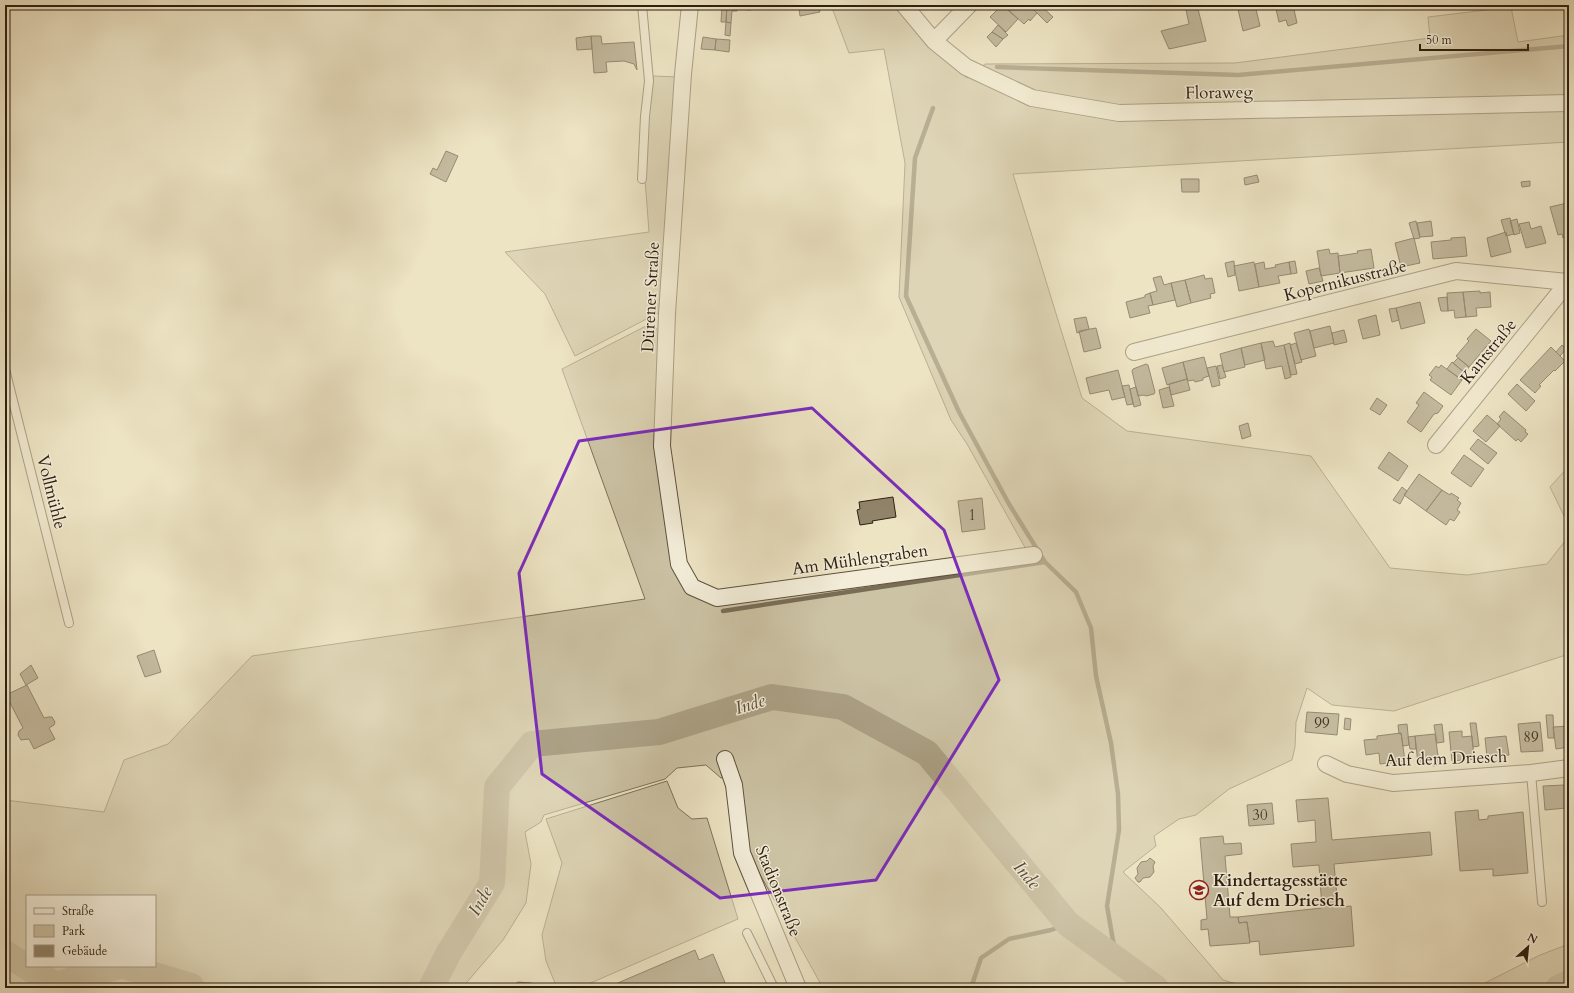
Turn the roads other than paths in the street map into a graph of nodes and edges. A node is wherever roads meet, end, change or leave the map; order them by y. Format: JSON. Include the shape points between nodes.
{"nodes":[{"id":1,"x":642,"y":5,"type":"edge"},
{"id":2,"x":690,"y":5,"type":"edge"},
{"id":3,"x":904,"y":5,"type":"edge"},
{"id":4,"x":962,"y":7,"type":"edge"},
{"id":5,"x":934,"y":41,"type":"junction"},
{"id":6,"x":1569,"y":103,"type":"edge"},
{"id":7,"x":642,"y":179,"type":"dead end"},
{"id":8,"x":1568,"y":281,"type":"edge"},
{"id":9,"x":1134,"y":352,"type":"dead end"},
{"id":10,"x":5,"y":369,"type":"edge"},
{"id":11,"x":1436,"y":445,"type":"dead end"},
{"id":12,"x":1034,"y":555,"type":"dead end"},
{"id":13,"x":692,"y":587,"type":"joint"},
{"id":14,"x":69,"y":622,"type":"dead end"},
{"id":15,"x":725,"y":759,"type":"dead end"},
{"id":16,"x":1326,"y":764,"type":"dead end"},
{"id":17,"x":1569,"y":768,"type":"edge"},
{"id":18,"x":1531,"y":773,"type":"junction"},
{"id":19,"x":1542,"y":902,"type":"dead end"},
{"id":20,"x":747,"y":933,"type":"dead end"},
{"id":21,"x":774,"y":988,"type":"edge"},
{"id":22,"x":798,"y":988,"type":"edge"}],
"edges":[{"from":1,"to":7,"type":"lane","via":[[649,81]]},
{"from":2,"to":13,"type":"street","name":"Dürener Straße","via":[[667,314],[662,446],[679,564]]},
{"from":3,"to":5,"type":"street","name":"Floraweg"},
{"from":4,"to":5,"type":"street"},
{"from":5,"to":6,"type":"street","name":"Floraweg","via":[[966,67],[1032,98],[1119,113]]},
{"from":8,"to":9,"type":"street","name":"Kopernikusstraße","via":[[1456,272]]},
{"from":8,"to":11,"type":"street","name":"Kantstraße"},
{"from":10,"to":14,"type":"lane","name":"Vollmühle"},
{"from":12,"to":13,"type":"street","name":"Am Mühlengraben","via":[[717,598]]},
{"from":15,"to":22,"type":"street","name":"Stadionstraße","via":[[734,785],[742,853]]},
{"from":16,"to":18,"type":"street","name":"Auf dem Driesch","via":[[1347,774],[1393,783]]},
{"from":17,"to":18,"type":"street","name":"Auf dem Driesch"},
{"from":18,"to":19,"type":"lane"},
{"from":20,"to":21,"type":"lane"}]}
